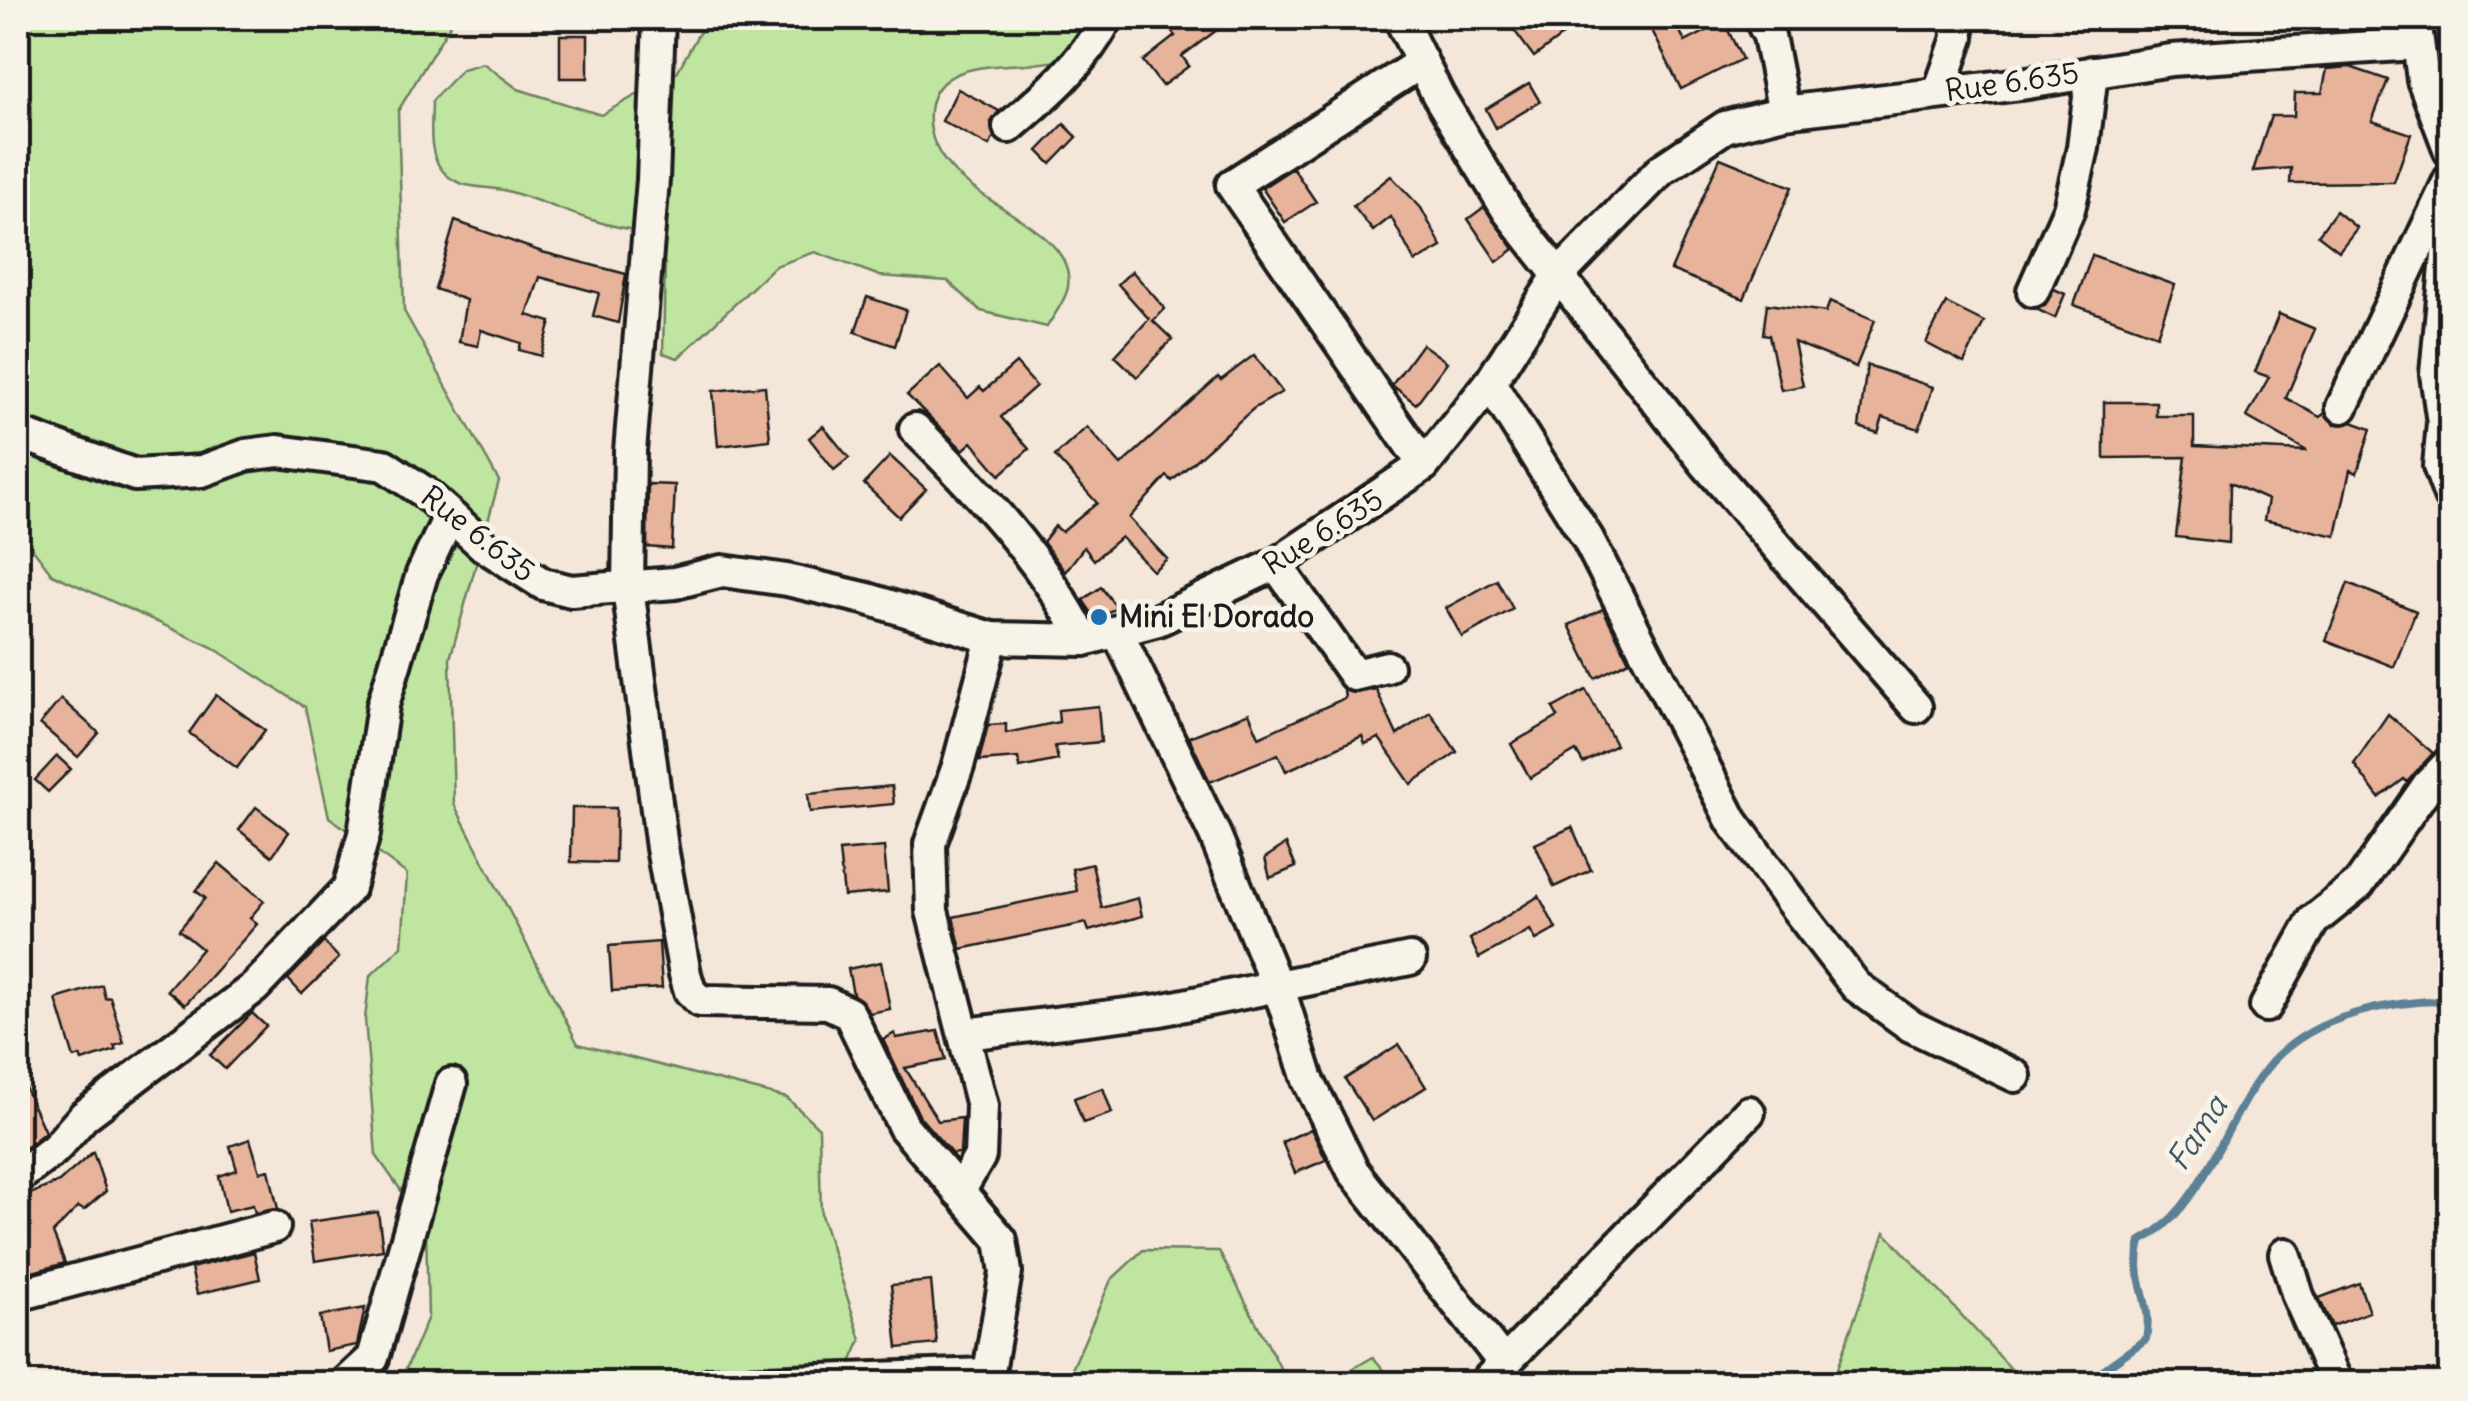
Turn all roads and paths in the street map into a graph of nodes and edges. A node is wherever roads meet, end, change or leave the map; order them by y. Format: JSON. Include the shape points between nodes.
{"nodes":[{"id":1,"x":659,"y":18,"type":"edge"},
{"id":2,"x":1107,"y":18,"type":"edge"},
{"id":3,"x":1400,"y":18,"type":"edge"},
{"id":4,"x":1760,"y":18,"type":"edge"},
{"id":5,"x":1957,"y":18,"type":"edge"},
{"id":6,"x":2415,"y":31,"type":"edge"},
{"id":7,"x":1422,"y":62,"type":"junction"},
{"id":8,"x":2092,"y":72,"type":"junction"},
{"id":9,"x":1939,"y":92,"type":"junction"},
{"id":10,"x":1784,"y":112,"type":"junction"},
{"id":11,"x":1009,"y":126,"type":"dead end"},
{"id":12,"x":2450,"y":151,"type":"edge"},
{"id":13,"x":2450,"y":178,"type":"edge"},
{"id":14,"x":2450,"y":224,"type":"edge"},
{"id":15,"x":1558,"y":276,"type":"junction"},
{"id":16,"x":2034,"y":291,"type":"dead end"},
{"id":17,"x":1490,"y":383,"type":"junction"},
{"id":18,"x":2342,"y":407,"type":"dead end"},
{"id":19,"x":915,"y":429,"type":"dead end"},
{"id":20,"x":18,"y":433,"type":"edge"},
{"id":21,"x":1424,"y":465,"type":"junction"},
{"id":22,"x":2450,"y":496,"type":"edge"},
{"id":23,"x":449,"y":517,"type":"junction"},
{"id":24,"x":1276,"y":564,"type":"junction"},
{"id":25,"x":628,"y":588,"type":"junction"},
{"id":26,"x":1118,"y":633,"type":"junction"},
{"id":27,"x":992,"y":638,"type":"junction"},
{"id":28,"x":1084,"y":640,"type":"junction"},
{"id":29,"x":1387,"y":667,"type":"dead end"},
{"id":30,"x":1916,"y":707,"type":"dead end"},
{"id":31,"x":2450,"y":762,"type":"edge"},
{"id":32,"x":1410,"y":960,"type":"dead end"},
{"id":33,"x":1276,"y":985,"type":"junction"},
{"id":34,"x":2266,"y":1006,"type":"dead end"},
{"id":35,"x":966,"y":1034,"type":"junction"},
{"id":36,"x":2015,"y":1076,"type":"dead end"},
{"id":37,"x":450,"y":1084,"type":"dead end"},
{"id":38,"x":1750,"y":1112,"type":"dead end"},
{"id":39,"x":18,"y":1178,"type":"edge"},
{"id":40,"x":959,"y":1192,"type":"junction"},
{"id":41,"x":274,"y":1227,"type":"dead end"},
{"id":42,"x":2286,"y":1254,"type":"dead end"},
{"id":43,"x":18,"y":1295,"type":"edge"},
{"id":44,"x":1494,"y":1373,"type":"edge"},
{"id":45,"x":987,"y":1379,"type":"edge"},
{"id":46,"x":345,"y":1384,"type":"edge"},
{"id":47,"x":711,"y":1384,"type":"edge"},
{"id":48,"x":2337,"y":1384,"type":"edge"}],
"edges":[{"from":1,"to":25,"type":"street","via":[[630,452]]},
{"from":2,"to":11,"type":"street","via":[[1063,81]]},
{"from":3,"to":7,"type":"street"},
{"from":4,"to":10,"type":"street"},
{"from":5,"to":9,"type":"street","via":[[1958,38]]},
{"from":6,"to":8,"type":"street","name":"Rue 6.635"},
{"from":6,"to":12,"type":"street","via":[[2423,80]]},
{"from":7,"to":15,"type":"street","via":[[1475,160]]},
{"from":7,"to":21,"type":"street","via":[[1232,184]]},
{"from":8,"to":9,"type":"street","name":"Rue 6.635"},
{"from":8,"to":16,"type":"street","via":[[2069,209]]},
{"from":9,"to":10,"type":"street","name":"Rue 6.635"},
{"from":10,"to":15,"type":"street","name":"Rue 6.635","via":[[1725,126],[1661,170]]},
{"from":13,"to":18,"type":"street"},
{"from":14,"to":22,"type":"street","via":[[2436,374],[2443,423],[2439,466]]},
{"from":15,"to":17,"type":"street","name":"Rue 6.635"},
{"from":15,"to":30,"type":"street","via":[[1706,464]]},
{"from":17,"to":21,"type":"street","name":"Rue 6.635"},
{"from":17,"to":36,"type":"street","via":[[1588,539],[1732,821],[1790,900],[1856,986],[1911,1026]]},
{"from":19,"to":28,"type":"street","via":[[972,485],[1054,584]]},
{"from":20,"to":23,"type":"street","name":"Rue 6.635","via":[[135,475],[202,471],[278,451],[364,460],[394,470]]},
{"from":21,"to":24,"type":"street","name":"Rue 6.635"},
{"from":23,"to":25,"type":"street","name":"Rue 6.635","via":[[543,584],[571,591]]},
{"from":23,"to":39,"type":"street","via":[[416,591],[383,705],[349,888],[255,987],[84,1116]]},
{"from":24,"to":26,"type":"street","name":"Rue 6.635"},
{"from":24,"to":29,"type":"street","via":[[1354,675]]},
{"from":25,"to":27,"type":"street","name":"Rue 6.635","via":[[722,571],[751,574],[868,599]]},
{"from":25,"to":40,"type":"street","via":[[662,848],[690,991],[700,1001],[844,1007],[904,1127]]},
{"from":26,"to":28,"type":"street","name":"Rue 6.635"},
{"from":26,"to":33,"type":"street","via":[[1216,835]]},
{"from":27,"to":28,"type":"street","name":"Rue 6.635"},
{"from":27,"to":35,"type":"street","via":[[964,749],[930,844],[932,911]]},
{"from":31,"to":34,"type":"street","via":[[2359,884],[2313,921]]},
{"from":32,"to":33,"type":"street"},
{"from":33,"to":35,"type":"street","via":[[1160,1010]]},
{"from":33,"to":44,"type":"street","via":[[1308,1080],[1353,1171]]},
{"from":35,"to":40,"type":"street","via":[[982,1106],[982,1140]]},
{"from":37,"to":46,"type":"street","via":[[379,1341],[373,1358]]},
{"from":38,"to":44,"type":"street"},
{"from":40,"to":45,"type":"street","via":[[1001,1240],[1006,1272]]},
{"from":41,"to":43,"type":"street"},
{"from":42,"to":48,"type":"street"},
{"from":45,"to":47,"type":"street"}]}
